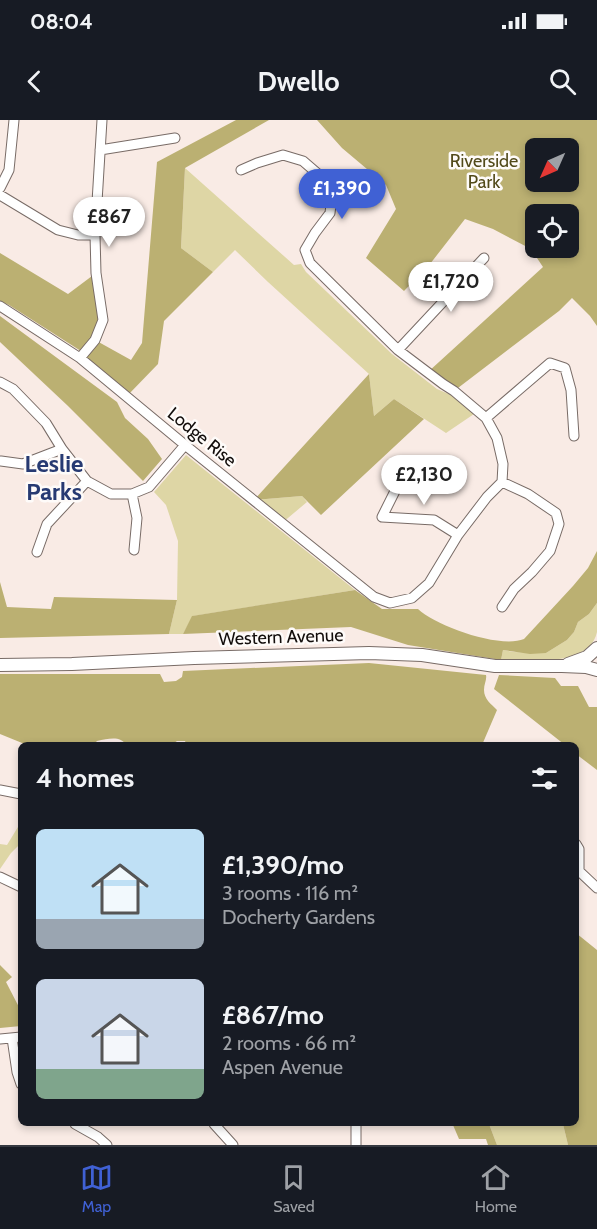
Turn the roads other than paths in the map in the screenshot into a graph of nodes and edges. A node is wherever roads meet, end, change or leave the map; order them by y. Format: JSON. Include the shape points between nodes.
{"nodes":[{"id":1,"x":14,"y":120,"type":"edge"},
{"id":2,"x":102,"y":120,"type":"edge"},
{"id":3,"x":176,"y":138,"type":"dead end"},
{"id":4,"x":100,"y":150,"type":"junction"},
{"id":5,"x":241,"y":170,"type":"dead end"},
{"id":6,"x":0,"y":188,"type":"edge"},
{"id":7,"x":0,"y":195,"type":"edge"},
{"id":8,"x":95,"y":235,"type":"junction"},
{"id":9,"x":484,"y":258,"type":"dead end"},
{"id":10,"x":0,"y":306,"type":"edge"},
{"id":11,"x":398,"y":350,"type":"junction"},
{"id":12,"x":80,"y":358,"type":"junction"},
{"id":13,"x":0,"y":382,"type":"edge"},
{"id":14,"x":486,"y":418,"type":"junction"},
{"id":15,"x":574,"y":436,"type":"dead end"},
{"id":16,"x":185,"y":445,"type":"junction"},
{"id":17,"x":62,"y":449,"type":"junction"},
{"id":18,"x":1,"y":460,"type":"edge"},
{"id":19,"x":409,"y":475,"type":"dead end"},
{"id":20,"x":87,"y":481,"type":"junction"},
{"id":21,"x":502,"y":482,"type":"junction"},
{"id":22,"x":132,"y":494,"type":"junction"},
{"id":23,"x":458,"y":535,"type":"junction"},
{"id":24,"x":134,"y":550,"type":"dead end"},
{"id":25,"x":37,"y":552,"type":"dead end"},
{"id":26,"x":502,"y":607,"type":"dead end"},
{"id":27,"x":597,"y":648,"type":"edge"},
{"id":28,"x":0,"y":665,"type":"edge"},
{"id":29,"x":562,"y":666,"type":"junction"},
{"id":30,"x":597,"y":670,"type":"edge"},
{"id":31,"x":0,"y":790,"type":"edge"},
{"id":32,"x":18,"y":793,"type":"edge"},
{"id":33,"x":579,"y":871,"type":"edge"},
{"id":34,"x":0,"y":877,"type":"edge"},
{"id":35,"x":18,"y":886,"type":"edge"},
{"id":36,"x":597,"y":888,"type":"edge"},
{"id":37,"x":16,"y":1037,"type":"edge"},
{"id":38,"x":0,"y":1039,"type":"edge"},
{"id":39,"x":18,"y":1072,"type":"edge"},
{"id":40,"x":79,"y":1126,"type":"edge"},
{"id":41,"x":216,"y":1126,"type":"edge"},
{"id":42,"x":357,"y":1126,"type":"edge"},
{"id":43,"x":107,"y":1145,"type":"edge"},
{"id":44,"x":233,"y":1145,"type":"edge"},
{"id":45,"x":357,"y":1145,"type":"edge"}],
"edges":[{"from":1,"to":6,"type":"street","via":[[9,170]]},
{"from":2,"to":4,"type":"street"},
{"from":3,"to":4,"type":"street"},
{"from":4,"to":8,"type":"street"},
{"from":5,"to":11,"type":"street","via":[[283,155],[303,161],[325,180],[332,196],[330,213],[305,250],[310,263]]},
{"from":7,"to":8,"type":"street","via":[[58,230]]},
{"from":8,"to":12,"type":"street","via":[[103,320],[95,340]]},
{"from":9,"to":11,"type":"street"},
{"from":10,"to":12,"type":"street","name":"Lodge Rise"},
{"from":11,"to":14,"type":"street"},
{"from":12,"to":16,"type":"street","name":"Lodge Rise"},
{"from":13,"to":17,"type":"street","via":[[13,389],[46,423]]},
{"from":14,"to":15,"type":"street","via":[[550,363],[566,368]]},
{"from":14,"to":21,"type":"street","via":[[497,438],[503,464]]},
{"from":16,"to":22,"type":"street","via":[[149,487]]},
{"from":16,"to":23,"type":"street","name":"Lodge Rise","via":[[374,597],[390,603],[412,598],[429,583]]},
{"from":17,"to":18,"type":"street","via":[[23,464]]},
{"from":17,"to":20,"type":"street"},
{"from":19,"to":23,"type":"street","via":[[382,517],[434,520]]},
{"from":20,"to":22,"type":"street","via":[[111,494]]},
{"from":20,"to":25,"type":"street","via":[[47,524]]},
{"from":21,"to":23,"type":"street"},
{"from":21,"to":26,"type":"street","via":[[556,513],[559,524],[550,551]]},
{"from":22,"to":24,"type":"street","via":[[137,518]]},
{"from":27,"to":29,"type":"main road","via":[[587,657]]},
{"from":28,"to":29,"type":"main road","name":"Western Avenue","via":[[369,653],[495,666]]},
{"from":29,"to":30,"type":"main road","name":"Western Avenue"},
{"from":31,"to":32,"type":"street"},
{"from":33,"to":36,"type":"street"},
{"from":34,"to":35,"type":"street"},
{"from":37,"to":38,"type":"street"},
{"from":37,"to":39,"type":"street"},
{"from":40,"to":43,"type":"street"},
{"from":41,"to":44,"type":"street"},
{"from":42,"to":45,"type":"street"}]}
